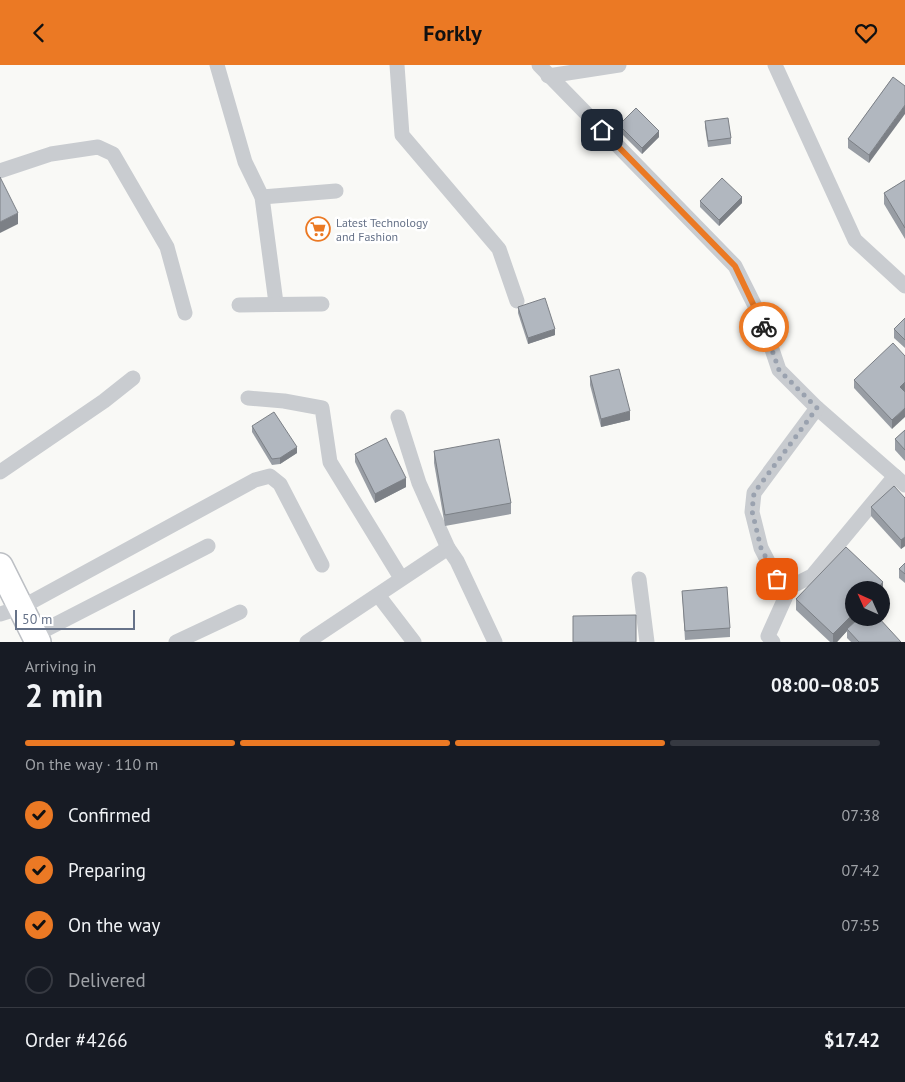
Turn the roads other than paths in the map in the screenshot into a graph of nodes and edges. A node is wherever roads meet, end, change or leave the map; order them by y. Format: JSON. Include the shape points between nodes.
{"nodes":[{"id":1,"x":217,"y":65,"type":"edge"},
{"id":2,"x":397,"y":65,"type":"edge"},
{"id":3,"x":619,"y":65,"type":"edge"},
{"id":4,"x":775,"y":65,"type":"edge"},
{"id":5,"x":544,"y":70,"type":"edge"},
{"id":6,"x":0,"y":171,"type":"edge"},
{"id":7,"x":336,"y":191,"type":"dead end"},
{"id":8,"x":262,"y":197,"type":"junction"},
{"id":9,"x":905,"y":286,"type":"edge"},
{"id":10,"x":518,"y":301,"type":"dead end"},
{"id":11,"x":276,"y":303,"type":"junction"},
{"id":12,"x":322,"y":304,"type":"dead end"},
{"id":13,"x":239,"y":305,"type":"dead end"},
{"id":14,"x":185,"y":313,"type":"dead end"},
{"id":15,"x":133,"y":378,"type":"dead end"},
{"id":16,"x":248,"y":398,"type":"dead end"},
{"id":17,"x":817,"y":408,"type":"junction"},
{"id":18,"x":398,"y":417,"type":"dead end"},
{"id":19,"x":0,"y":472,"type":"edge"},
{"id":20,"x":900,"y":481,"type":"edge"},
{"id":21,"x":208,"y":546,"type":"dead end"},
{"id":22,"x":448,"y":548,"type":"junction"},
{"id":23,"x":322,"y":565,"type":"dead end"},
{"id":24,"x":0,"y":566,"type":"edge"},
{"id":25,"x":402,"y":577,"type":"junction"},
{"id":26,"x":639,"y":579,"type":"dead end"},
{"id":27,"x":790,"y":587,"type":"junction"},
{"id":28,"x":378,"y":595,"type":"junction"},
{"id":29,"x":11,"y":610,"type":"edge"},
{"id":30,"x":240,"y":612,"type":"dead end"},
{"id":31,"x":36,"y":639,"type":"edge"},
{"id":32,"x":176,"y":642,"type":"edge"},
{"id":33,"x":306,"y":642,"type":"edge"},
{"id":34,"x":414,"y":642,"type":"edge"},
{"id":35,"x":495,"y":642,"type":"edge"},
{"id":36,"x":646,"y":642,"type":"edge"},
{"id":37,"x":773,"y":642,"type":"edge"}],
"edges":[{"from":1,"to":8,"type":"street","via":[[245,162]]},
{"from":2,"to":10,"type":"street","via":[[402,135],[498,249]]},
{"from":3,"to":5,"type":"street"},
{"from":4,"to":9,"type":"street","via":[[855,240]]},
{"from":5,"to":17,"type":"street","via":[[735,266],[762,320],[779,370]]},
{"from":6,"to":14,"type":"street","via":[[51,154],[98,147],[113,154],[167,247]]},
{"from":7,"to":8,"type":"street"},
{"from":8,"to":11,"type":"street"},
{"from":11,"to":12,"type":"street"},
{"from":11,"to":13,"type":"street"},
{"from":15,"to":19,"type":"street"},
{"from":16,"to":25,"type":"street","via":[[322,408],[330,462]]},
{"from":17,"to":20,"type":"street"},
{"from":17,"to":27,"type":"street","via":[[754,493],[752,511],[761,548],[777,579]]},
{"from":18,"to":22,"type":"street","via":[[419,483]]},
{"from":20,"to":27,"type":"street","via":[[812,576]]},
{"from":21,"to":31,"type":"street"},
{"from":22,"to":25,"type":"street"},
{"from":22,"to":35,"type":"street"},
{"from":23,"to":29,"type":"street","via":[[280,484],[270,476],[255,480]]},
{"from":24,"to":29,"type":"main road"},
{"from":25,"to":28,"type":"street"},
{"from":26,"to":36,"type":"street"},
{"from":27,"to":37,"type":"street","via":[[768,635]]},
{"from":28,"to":33,"type":"street"},
{"from":28,"to":34,"type":"street"},
{"from":29,"to":31,"type":"main road"},
{"from":30,"to":32,"type":"street"}]}
